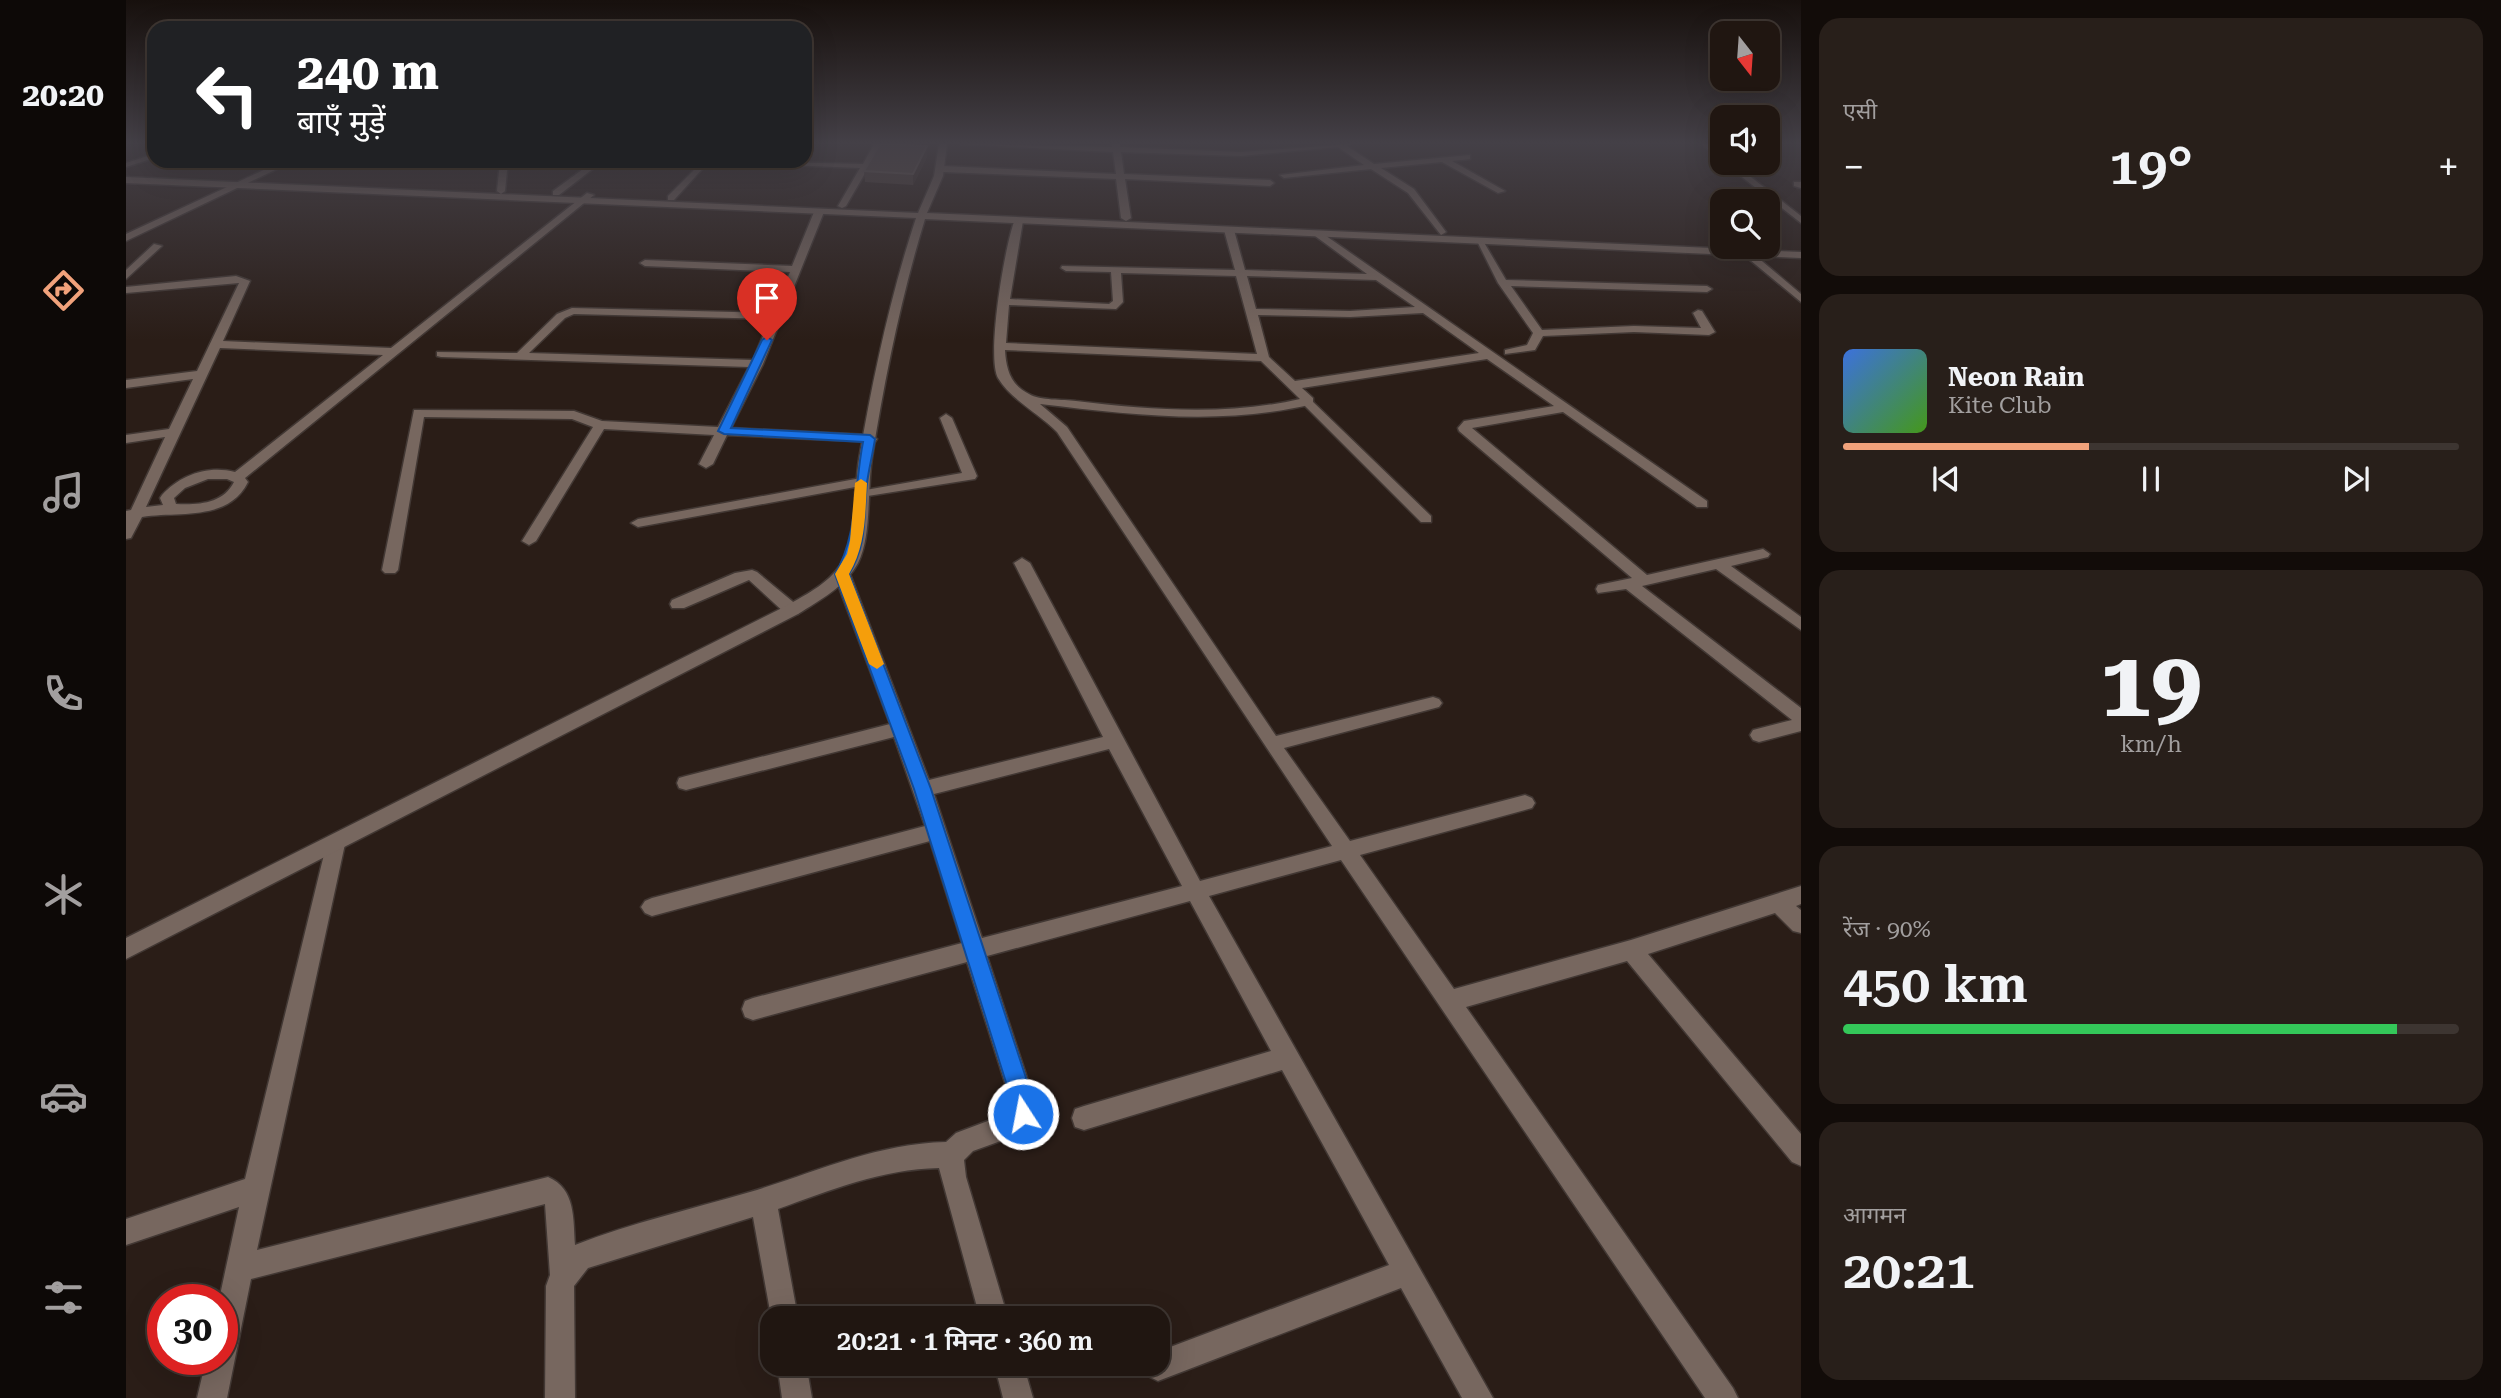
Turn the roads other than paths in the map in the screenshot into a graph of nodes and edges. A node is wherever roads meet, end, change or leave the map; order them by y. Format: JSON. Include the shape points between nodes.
{"nodes":[{"id":1,"x":188,"y":209,"type":"edge"},
{"id":2,"x":572,"y":209,"type":"edge"},
{"id":3,"x":773,"y":209,"type":"edge"},
{"id":4,"x":874,"y":209,"type":"edge"},
{"id":5,"x":924,"y":209,"type":"edge"},
{"id":6,"x":1125,"y":209,"type":"edge"},
{"id":7,"x":1424,"y":209,"type":"edge"},
{"id":8,"x":819,"y":212,"type":"junction"},
{"id":9,"x":922,"y":214,"type":"junction"},
{"id":10,"x":1126,"y":218,"type":"junction"},
{"id":11,"x":1017,"y":221,"type":"junction"},
{"id":12,"x":1228,"y":230,"type":"junction"},
{"id":13,"x":1441,"y":232,"type":"junction"},
{"id":14,"x":1316,"y":233,"type":"junction"},
{"id":15,"x":126,"y":238,"type":"edge"},
{"id":16,"x":1479,"y":241,"type":"junction"},
{"id":17,"x":1710,"y":244,"type":"edge"},
{"id":18,"x":157,"y":246,"type":"dead end"},
{"id":19,"x":1780,"y":247,"type":"edge"},
{"id":20,"x":1801,"y":248,"type":"edge"},
{"id":21,"x":1710,"y":251,"type":"edge"},
{"id":22,"x":1780,"y":254,"type":"edge"},
{"id":23,"x":1801,"y":255,"type":"edge"},
{"id":24,"x":1754,"y":259,"type":"edge"},
{"id":25,"x":645,"y":263,"type":"dead end"},
{"id":26,"x":1066,"y":268,"type":"dead end"},
{"id":27,"x":796,"y":269,"type":"junction"},
{"id":28,"x":1116,"y":270,"type":"junction"},
{"id":29,"x":1242,"y":275,"type":"junction"},
{"id":30,"x":126,"y":276,"type":"edge"},
{"id":31,"x":1378,"y":277,"type":"junction"},
{"id":32,"x":1503,"y":283,"type":"junction"},
{"id":33,"x":1707,"y":289,"type":"dead end"},
{"id":34,"x":126,"y":290,"type":"edge"},
{"id":35,"x":1801,"y":299,"type":"edge"},
{"id":36,"x":1004,"y":302,"type":"junction"},
{"id":37,"x":1425,"y":310,"type":"junction"},
{"id":38,"x":1253,"y":312,"type":"junction"},
{"id":39,"x":1698,"y":313,"type":"dead end"},
{"id":40,"x":776,"y":316,"type":"junction"},
{"id":41,"x":1539,"y":333,"type":"junction"},
{"id":42,"x":217,"y":344,"type":"junction"},
{"id":43,"x":1000,"y":346,"type":"junction"},
{"id":44,"x":394,"y":352,"type":"junction"},
{"id":45,"x":1509,"y":352,"type":"dead end"},
{"id":46,"x":441,"y":354,"type":"dead end"},
{"id":47,"x":1488,"y":355,"type":"junction"},
{"id":48,"x":520,"y":356,"type":"junction"},
{"id":49,"x":1264,"y":358,"type":"junction"},
{"id":50,"x":757,"y":364,"type":"junction"},
{"id":51,"x":202,"y":374,"type":"junction"},
{"id":52,"x":126,"y":384,"type":"edge"},
{"id":53,"x":1295,"y":385,"type":"junction"},
{"id":54,"x":1030,"y":399,"type":"junction"},
{"id":55,"x":1307,"y":402,"type":"junction"},
{"id":56,"x":1564,"y":408,"type":"junction"},
{"id":57,"x":946,"y":418,"type":"dead end"},
{"id":58,"x":600,"y":425,"type":"junction"},
{"id":59,"x":724,"y":431,"type":"junction"},
{"id":60,"x":175,"y":432,"type":"junction"},
{"id":61,"x":126,"y":439,"type":"edge"},
{"id":62,"x":870,"y":439,"type":"junction"},
{"id":63,"x":706,"y":464,"type":"dead end"},
{"id":64,"x":237,"y":477,"type":"junction"},
{"id":65,"x":861,"y":489,"type":"junction"},
{"id":66,"x":1702,"y":504,"type":"dead end"},
{"id":67,"x":171,"y":508,"type":"junction"},
{"id":68,"x":131,"y":514,"type":"edge"},
{"id":69,"x":1426,"y":519,"type":"dead end"},
{"id":70,"x":638,"y":523,"type":"dead end"},
{"id":71,"x":126,"y":535,"type":"edge"},
{"id":72,"x":529,"y":541,"type":"dead end"},
{"id":73,"x":1763,"y":554,"type":"dead end"},
{"id":74,"x":1022,"y":563,"type":"dead end"},
{"id":75,"x":1719,"y":564,"type":"junction"},
{"id":76,"x":390,"y":570,"type":"dead end"},
{"id":77,"x":842,"y":574,"type":"junction"},
{"id":78,"x":1637,"y":582,"type":"junction"},
{"id":79,"x":1604,"y":589,"type":"dead end"},
{"id":80,"x":678,"y":604,"type":"dead end"},
{"id":81,"x":792,"y":610,"type":"junction"},
{"id":82,"x":1801,"y":625,"type":"edge"},
{"id":83,"x":1433,"y":703,"type":"dead end"},
{"id":84,"x":1801,"y":717,"type":"edge"},
{"id":85,"x":1801,"y":724,"type":"edge"},
{"id":86,"x":901,"y":728,"type":"junction"},
{"id":87,"x":1759,"y":735,"type":"dead end"},
{"id":88,"x":1113,"y":741,"type":"junction"},
{"id":89,"x":1272,"y":744,"type":"junction"},
{"id":90,"x":686,"y":783,"type":"dead end"},
{"id":91,"x":923,"y":789,"type":"junction"},
{"id":92,"x":1525,"y":803,"type":"dead end"},
{"id":93,"x":936,"y":831,"type":"junction"},
{"id":94,"x":335,"y":844,"type":"junction"},
{"id":95,"x":1344,"y":849,"type":"junction"},
{"id":96,"x":1194,"y":889,"type":"junction"},
{"id":97,"x":1801,"y":895,"type":"edge"},
{"id":98,"x":1778,"y":902,"type":"junction"},
{"id":99,"x":652,"y":907,"type":"dead end"},
{"id":100,"x":1801,"y":924,"type":"edge"},
{"id":101,"x":126,"y":949,"type":"edge"},
{"id":102,"x":975,"y":950,"type":"junction"},
{"id":103,"x":1631,"y":950,"type":"junction"},
{"id":104,"x":1449,"y":1001,"type":"junction"},
{"id":105,"x":753,"y":1009,"type":"dead end"},
{"id":106,"x":1288,"y":1057,"type":"junction"},
{"id":107,"x":1084,"y":1118,"type":"dead end"},
{"id":108,"x":1801,"y":1153,"type":"edge"},
{"id":109,"x":951,"y":1155,"type":"junction"},
{"id":110,"x":256,"y":1188,"type":"junction"},
{"id":111,"x":763,"y":1201,"type":"junction"},
{"id":112,"x":126,"y":1232,"type":"edge"},
{"id":113,"x":239,"y":1268,"type":"junction"},
{"id":114,"x":1408,"y":1272,"type":"junction"},
{"id":115,"x":564,"y":1275,"type":"junction"},
{"id":116,"x":236,"y":1284,"type":"edge"},
{"id":117,"x":782,"y":1306,"type":"edge"},
{"id":118,"x":991,"y":1306,"type":"edge"},
{"id":119,"x":1170,"y":1361,"type":"edge"},
{"id":120,"x":217,"y":1375,"type":"edge"},
{"id":121,"x":793,"y":1376,"type":"edge"},
{"id":122,"x":1012,"y":1376,"type":"edge"},
{"id":123,"x":212,"y":1398,"type":"edge"},
{"id":124,"x":560,"y":1398,"type":"edge"},
{"id":125,"x":797,"y":1398,"type":"edge"},
{"id":126,"x":1018,"y":1398,"type":"edge"},
{"id":127,"x":1478,"y":1398,"type":"edge"},
{"id":128,"x":1723,"y":1398,"type":"edge"}],
"edges":[{"from":1,"to":15,"type":"street"},
{"from":2,"to":44,"type":"street"},
{"from":3,"to":8,"type":"street"},
{"from":4,"to":9,"type":"street"},
{"from":5,"to":9,"type":"street"},
{"from":6,"to":10,"type":"street"},
{"from":7,"to":13,"type":"street"},
{"from":8,"to":9,"type":"street"},
{"from":8,"to":27,"type":"street"},
{"from":9,"to":10,"type":"street"},
{"from":9,"to":11,"type":"street"},
{"from":9,"to":62,"type":"street","via":[[888,343]]},
{"from":10,"to":13,"type":"street"},
{"from":11,"to":12,"type":"street"},
{"from":11,"to":36,"type":"street"},
{"from":12,"to":14,"type":"street"},
{"from":12,"to":29,"type":"street"},
{"from":13,"to":17,"type":"street"},
{"from":14,"to":16,"type":"street"},
{"from":14,"to":31,"type":"street"},
{"from":16,"to":21,"type":"street"},
{"from":16,"to":32,"type":"street"},
{"from":18,"to":30,"type":"street"},
{"from":19,"to":20,"type":"street"},
{"from":22,"to":23,"type":"street"},
{"from":24,"to":35,"type":"street"},
{"from":25,"to":27,"type":"street"},
{"from":26,"to":28,"type":"street"},
{"from":27,"to":40,"type":"street"},
{"from":28,"to":29,"type":"street"},
{"from":28,"to":36,"type":"street","via":[[1118,302],[1112,307]]},
{"from":29,"to":31,"type":"street"},
{"from":29,"to":38,"type":"street"},
{"from":31,"to":37,"type":"street"},
{"from":32,"to":33,"type":"street"},
{"from":32,"to":41,"type":"street"},
{"from":34,"to":42,"type":"street","via":[[242,279],[245,281]]},
{"from":36,"to":43,"type":"street"},
{"from":37,"to":38,"type":"street"},
{"from":37,"to":47,"type":"street"},
{"from":38,"to":49,"type":"street"},
{"from":39,"to":41,"type":"street","via":[[1709,332]]},
{"from":40,"to":48,"type":"street","via":[[572,310]]},
{"from":40,"to":50,"type":"street"},
{"from":41,"to":45,"type":"street","via":[[1531,348]]},
{"from":42,"to":44,"type":"street"},
{"from":42,"to":51,"type":"street"},
{"from":43,"to":49,"type":"street"},
{"from":43,"to":54,"type":"street","via":[[1001,373]]},
{"from":44,"to":64,"type":"street"},
{"from":46,"to":48,"type":"street"},
{"from":47,"to":53,"type":"street"},
{"from":47,"to":56,"type":"street"},
{"from":48,"to":50,"type":"street"},
{"from":49,"to":53,"type":"street"},
{"from":50,"to":59,"type":"street"},
{"from":51,"to":52,"type":"street"},
{"from":51,"to":60,"type":"street"},
{"from":53,"to":55,"type":"street","via":[[1309,398]]},
{"from":54,"to":55,"type":"street","via":[[1180,415]]},
{"from":54,"to":89,"type":"street","via":[[1062,430]]},
{"from":55,"to":69,"type":"lane"},
{"from":56,"to":66,"type":"street"},
{"from":56,"to":78,"type":"street","via":[[1464,428]]},
{"from":57,"to":65,"type":"street","via":[[970,476]]},
{"from":58,"to":59,"type":"street"},
{"from":58,"to":72,"type":"street"},
{"from":58,"to":76,"type":"street","via":[[574,415],[415,415]]},
{"from":59,"to":62,"type":"street"},
{"from":59,"to":63,"type":"street"},
{"from":60,"to":61,"type":"street"},
{"from":60,"to":68,"type":"street"},
{"from":62,"to":65,"type":"street"},
{"from":64,"to":67,"type":"street","via":[[240,487],[226,500],[202,509]]},
{"from":64,"to":67,"type":"street","via":[[221,474],[188,481],[167,498]]},
{"from":65,"to":70,"type":"street"},
{"from":65,"to":77,"type":"street","via":[[854,554]]},
{"from":67,"to":68,"type":"street"},
{"from":68,"to":71,"type":"street"},
{"from":73,"to":75,"type":"street"},
{"from":74,"to":88,"type":"street"},
{"from":75,"to":78,"type":"street"},
{"from":75,"to":82,"type":"street"},
{"from":77,"to":81,"type":"street"},
{"from":77,"to":86,"type":"street"},
{"from":78,"to":79,"type":"street"},
{"from":78,"to":84,"type":"street"},
{"from":80,"to":81,"type":"street","via":[[752,575]]},
{"from":81,"to":94,"type":"street"},
{"from":83,"to":89,"type":"street"},
{"from":85,"to":87,"type":"street"},
{"from":86,"to":90,"type":"street"},
{"from":86,"to":91,"type":"street"},
{"from":88,"to":91,"type":"street"},
{"from":88,"to":96,"type":"street"},
{"from":89,"to":95,"type":"street"},
{"from":91,"to":93,"type":"street"},
{"from":92,"to":95,"type":"street"},
{"from":93,"to":99,"type":"street"},
{"from":93,"to":102,"type":"street"},
{"from":94,"to":101,"type":"street"},
{"from":94,"to":110,"type":"street"},
{"from":95,"to":96,"type":"street"},
{"from":95,"to":104,"type":"street"},
{"from":96,"to":102,"type":"street"},
{"from":96,"to":106,"type":"street"},
{"from":97,"to":98,"type":"street"},
{"from":98,"to":100,"type":"street"},
{"from":98,"to":103,"type":"street"},
{"from":102,"to":105,"type":"street"},
{"from":102,"to":109,"type":"street","via":[[1024,1105],[1019,1122],[965,1142]]},
{"from":103,"to":104,"type":"street"},
{"from":103,"to":108,"type":"street"},
{"from":104,"to":128,"type":"street"},
{"from":106,"to":107,"type":"street"},
{"from":106,"to":114,"type":"street"},
{"from":109,"to":111,"type":"street","via":[[881,1161]]},
{"from":109,"to":118,"type":"street","via":[[953,1177]]},
{"from":110,"to":112,"type":"street"},
{"from":110,"to":113,"type":"street"},
{"from":111,"to":115,"type":"street","via":[[590,1252]]},
{"from":111,"to":117,"type":"street"},
{"from":113,"to":115,"type":"street","via":[[548,1189],[559,1203]]},
{"from":113,"to":116,"type":"street"},
{"from":114,"to":119,"type":"street"},
{"from":114,"to":127,"type":"street"},
{"from":115,"to":124,"type":"street","via":[[560,1286]]},
{"from":120,"to":123,"type":"street"},
{"from":121,"to":125,"type":"street"},
{"from":122,"to":126,"type":"street"}]}
